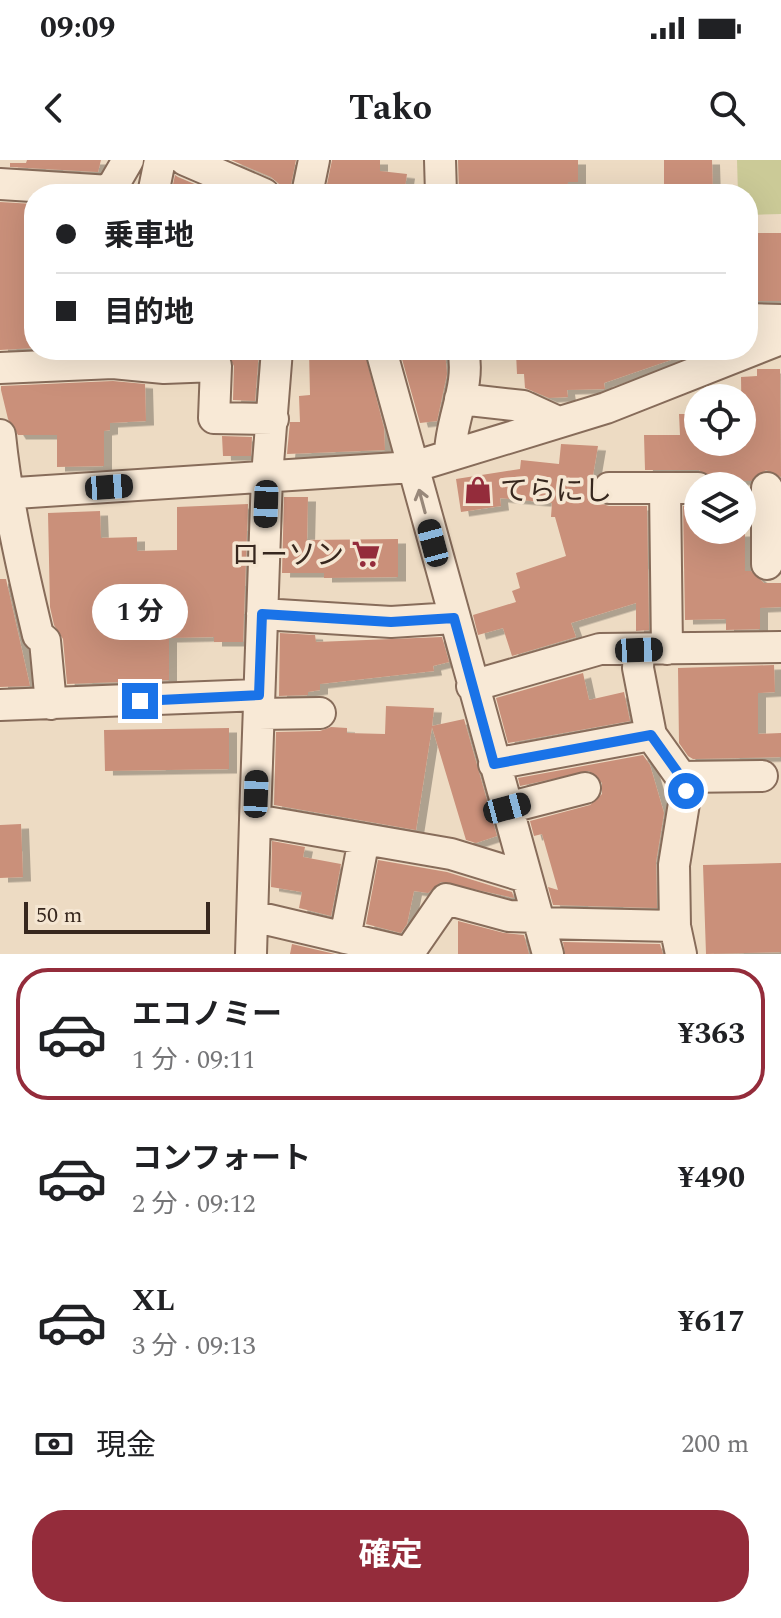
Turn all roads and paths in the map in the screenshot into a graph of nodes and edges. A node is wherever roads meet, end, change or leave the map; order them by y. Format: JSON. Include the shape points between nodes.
{"nodes":[{"id":1,"x":128,"y":160,"type":"edge"},
{"id":2,"x":160,"y":160,"type":"edge"},
{"id":3,"x":185,"y":160,"type":"edge"},
{"id":4,"x":314,"y":160,"type":"edge"},
{"id":5,"x":440,"y":160,"type":"edge"},
{"id":6,"x":0,"y":184,"type":"edge"},
{"id":7,"x":114,"y":184,"type":"edge"},
{"id":8,"x":155,"y":184,"type":"edge"},
{"id":9,"x":241,"y":184,"type":"edge"},
{"id":10,"x":309,"y":184,"type":"edge"},
{"id":11,"x":441,"y":184,"type":"edge"},
{"id":12,"x":24,"y":186,"type":"edge"},
{"id":13,"x":758,"y":319,"type":"edge"},
{"id":14,"x":781,"y":320,"type":"edge"},
{"id":15,"x":781,"y":339,"type":"edge"},
{"id":16,"x":758,"y":348,"type":"edge"},
{"id":17,"x":276,"y":360,"type":"edge"},
{"id":18,"x":384,"y":360,"type":"edge"},
{"id":19,"x":465,"y":360,"type":"edge"},
{"id":20,"x":728,"y":360,"type":"edge"},
{"id":21,"x":0,"y":368,"type":"edge"},
{"id":22,"x":460,"y":399,"type":"junction"},
{"id":23,"x":273,"y":419,"type":"junction"},
{"id":24,"x":558,"y":422,"type":"junction"},
{"id":25,"x":0,"y":435,"type":"edge"},
{"id":26,"x":450,"y":453,"type":"junction"},
{"id":27,"x":413,"y":467,"type":"junction"},
{"id":28,"x":267,"y":476,"type":"junction"},
{"id":29,"x":609,"y":488,"type":"dead end"},
{"id":30,"x":665,"y":488,"type":"junction"},
{"id":31,"x":684,"y":488,"type":"edge"},
{"id":32,"x":763,"y":488,"type":"edge"},
{"id":33,"x":3,"y":494,"type":"edge"},
{"id":34,"x":767,"y":564,"type":"dead end"},
{"id":35,"x":262,"y":614,"type":"junction"},
{"id":36,"x":454,"y":618,"type":"junction"},
{"id":37,"x":781,"y":647,"type":"edge"},
{"id":38,"x":653,"y":649,"type":"junction"},
{"id":39,"x":472,"y":686,"type":"junction"},
{"id":40,"x":51,"y":704,"type":"junction"},
{"id":41,"x":0,"y":705,"type":"edge"},
{"id":42,"x":259,"y":705,"type":"junction"},
{"id":43,"x":320,"y":713,"type":"dead end"},
{"id":44,"x":651,"y":735,"type":"junction"},
{"id":45,"x":494,"y":764,"type":"junction"},
{"id":46,"x":762,"y":776,"type":"dead end"},
{"id":47,"x":681,"y":777,"type":"junction"},
{"id":48,"x":585,"y":788,"type":"dead end"},
{"id":49,"x":507,"y":808,"type":"junction"},
{"id":50,"x":255,"y":820,"type":"junction"},
{"id":51,"x":364,"y":839,"type":"junction"},
{"id":52,"x":526,"y":877,"type":"junction"},
{"id":53,"x":253,"y":916,"type":"junction"},
{"id":54,"x":538,"y":920,"type":"junction"},
{"id":55,"x":345,"y":938,"type":"junction"},
{"id":56,"x":678,"y":940,"type":"edge"},
{"id":57,"x":251,"y":954,"type":"edge"},
{"id":58,"x":408,"y":954,"type":"edge"},
{"id":59,"x":548,"y":954,"type":"edge"}],
"edges":[{"from":1,"to":7,"type":"street"},
{"from":2,"to":8,"type":"street"},
{"from":3,"to":9,"type":"street"},
{"from":4,"to":10,"type":"street"},
{"from":5,"to":11,"type":"street"},
{"from":6,"to":12,"type":"street"},
{"from":13,"to":14,"type":"street"},
{"from":15,"to":16,"type":"street"},
{"from":17,"to":23,"type":"street"},
{"from":18,"to":27,"type":"street"},
{"from":19,"to":22,"type":"street"},
{"from":20,"to":24,"type":"street"},
{"from":21,"to":23,"type":"street","via":[[216,366],[214,418]]},
{"from":22,"to":24,"type":"street","via":[[523,406]]},
{"from":22,"to":26,"type":"street"},
{"from":23,"to":28,"type":"street"},
{"from":24,"to":26,"type":"street"},
{"from":25,"to":33,"type":"street"},
{"from":26,"to":27,"type":"street"},
{"from":27,"to":28,"type":"street"},
{"from":36,"to":27,"type":"street","one_way":true},
{"from":28,"to":33,"type":"street"},
{"from":28,"to":35,"type":"street"},
{"from":29,"to":30,"type":"street"},
{"from":30,"to":31,"type":"street"},
{"from":30,"to":38,"type":"street"},
{"from":32,"to":34,"type":"street"},
{"from":33,"to":40,"type":"street","via":[[38,635],[45,641]]},
{"from":35,"to":36,"type":"street","via":[[391,622]]},
{"from":35,"to":42,"type":"street"},
{"from":36,"to":39,"type":"street"},
{"from":37,"to":38,"type":"street"},
{"from":38,"to":39,"type":"street","via":[[587,651]]},
{"from":38,"to":44,"type":"street","via":[[638,668]]},
{"from":39,"to":45,"type":"street"},
{"from":40,"to":41,"type":"street"},
{"from":40,"to":42,"type":"street"},
{"from":42,"to":43,"type":"street"},
{"from":42,"to":50,"type":"street"},
{"from":44,"to":45,"type":"street"},
{"from":44,"to":47,"type":"street"},
{"from":45,"to":49,"type":"street"},
{"from":46,"to":47,"type":"street"},
{"from":47,"to":56,"type":"street","via":[[686,791],[674,865]]},
{"from":48,"to":49,"type":"street"},
{"from":49,"to":52,"type":"street"},
{"from":50,"to":51,"type":"street"},
{"from":50,"to":53,"type":"street"},
{"from":51,"to":52,"type":"street","via":[[451,854]]},
{"from":51,"to":55,"type":"street"},
{"from":52,"to":54,"type":"street"},
{"from":53,"to":55,"type":"street"},
{"from":53,"to":57,"type":"street"},
{"from":54,"to":56,"type":"street"},
{"from":54,"to":58,"type":"street","via":[[446,899]]},
{"from":54,"to":59,"type":"street"},
{"from":55,"to":58,"type":"street"}]}
